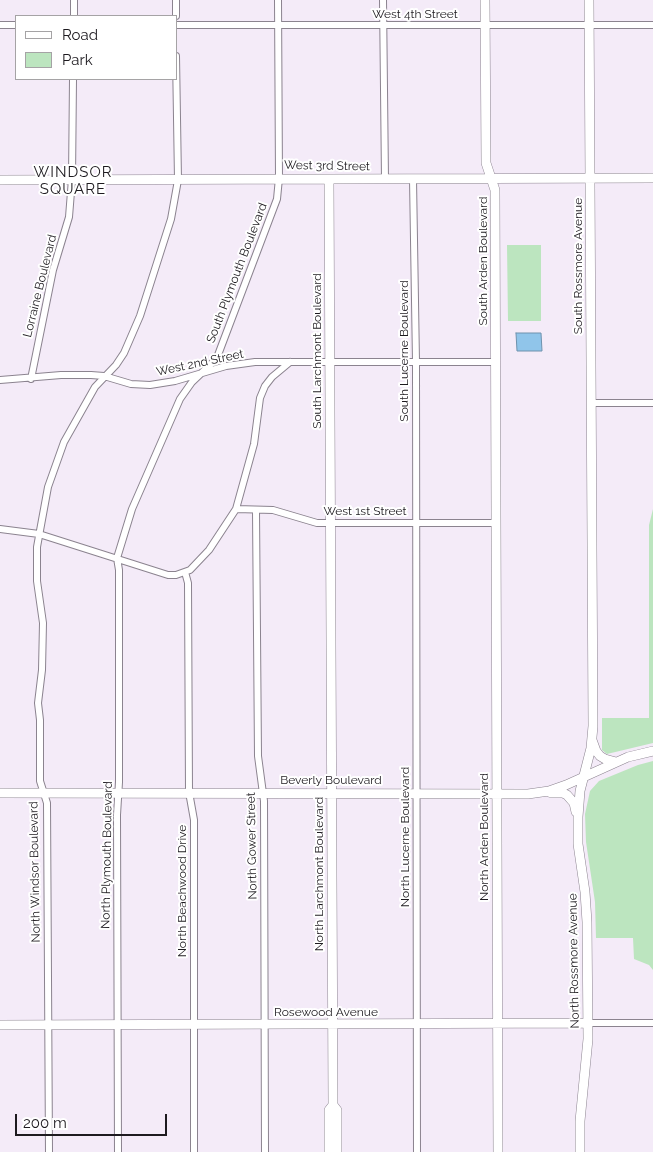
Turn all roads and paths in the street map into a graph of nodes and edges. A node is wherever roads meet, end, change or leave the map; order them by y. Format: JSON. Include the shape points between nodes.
{"nodes":[{"id":1,"x":74,"y":0,"type":"edge"},
{"id":2,"x":176,"y":0,"type":"edge"},
{"id":3,"x":278,"y":0,"type":"edge"},
{"id":4,"x":383,"y":0,"type":"edge"},
{"id":5,"x":485,"y":0,"type":"edge"},
{"id":6,"x":589,"y":0,"type":"edge"},
{"id":7,"x":74,"y":15,"type":"edge"},
{"id":8,"x":176,"y":15,"type":"edge"},
{"id":9,"x":0,"y":25,"type":"edge"},
{"id":10,"x":15,"y":25,"type":"edge"},
{"id":11,"x":178,"y":25,"type":"edge"},
{"id":12,"x":278,"y":25,"type":"junction"},
{"id":13,"x":383,"y":25,"type":"junction"},
{"id":14,"x":486,"y":25,"type":"junction"},
{"id":15,"x":589,"y":25,"type":"junction"},
{"id":16,"x":653,"y":25,"type":"edge"},
{"id":17,"x":73,"y":80,"type":"edge"},
{"id":18,"x":176,"y":80,"type":"edge"},
{"id":19,"x":279,"y":178,"type":"junction"},
{"id":20,"x":653,"y":178,"type":"edge"},
{"id":21,"x":72,"y":179,"type":"junction"},
{"id":22,"x":328,"y":179,"type":"junction"},
{"id":23,"x":385,"y":179,"type":"junction"},
{"id":24,"x":491,"y":179,"type":"junction"},
{"id":25,"x":590,"y":179,"type":"junction"},
{"id":26,"x":0,"y":180,"type":"edge"},
{"id":27,"x":178,"y":180,"type":"junction"},
{"id":28,"x":413,"y":180,"type":"junction"},
{"id":29,"x":290,"y":362,"type":"junction"},
{"id":30,"x":330,"y":362,"type":"junction"},
{"id":31,"x":416,"y":362,"type":"junction"},
{"id":32,"x":496,"y":362,"type":"junction"},
{"id":33,"x":202,"y":373,"type":"junction"},
{"id":34,"x":104,"y":376,"type":"junction"},
{"id":35,"x":30,"y":378,"type":"junction"},
{"id":36,"x":0,"y":380,"type":"edge"},
{"id":37,"x":591,"y":403,"type":"junction"},
{"id":38,"x":653,"y":403,"type":"edge"},
{"id":39,"x":236,"y":510,"type":"junction"},
{"id":40,"x":256,"y":511,"type":"junction"},
{"id":41,"x":415,"y":522,"type":"junction"},
{"id":42,"x":331,"y":523,"type":"junction"},
{"id":43,"x":496,"y":523,"type":"junction"},
{"id":44,"x":0,"y":529,"type":"edge"},
{"id":45,"x":593,"y":531,"type":"joint"},
{"id":46,"x":39,"y":534,"type":"junction"},
{"id":47,"x":117,"y":558,"type":"junction"},
{"id":48,"x":184,"y":572,"type":"junction"},
{"id":49,"x":592,"y":740,"type":"junction"},
{"id":50,"x":653,"y":751,"type":"edge"},
{"id":51,"x":616,"y":762,"type":"junction"},
{"id":52,"x":584,"y":777,"type":"junction"},
{"id":53,"x":119,"y":792,"type":"junction"},
{"id":54,"x":189,"y":792,"type":"junction"},
{"id":55,"x":263,"y":792,"type":"junction"},
{"id":56,"x":0,"y":793,"type":"edge"},
{"id":57,"x":44,"y":793,"type":"junction"},
{"id":58,"x":332,"y":793,"type":"junction"},
{"id":59,"x":416,"y":793,"type":"junction"},
{"id":60,"x":497,"y":793,"type":"junction"},
{"id":61,"x":528,"y":794,"type":"junction"},
{"id":62,"x":578,"y":825,"type":"junction"},
{"id":63,"x":588,"y":1023,"type":"junction"},
{"id":64,"x":653,"y":1023,"type":"edge"},
{"id":65,"x":264,"y":1024,"type":"junction"},
{"id":66,"x":332,"y":1024,"type":"junction"},
{"id":67,"x":416,"y":1024,"type":"junction"},
{"id":68,"x":497,"y":1024,"type":"junction"},
{"id":69,"x":48,"y":1025,"type":"junction"},
{"id":70,"x":117,"y":1025,"type":"junction"},
{"id":71,"x":194,"y":1025,"type":"junction"},
{"id":72,"x":0,"y":1026,"type":"edge"},
{"id":73,"x":333,"y":1105,"type":"junction"},
{"id":74,"x":49,"y":1152,"type":"edge"},
{"id":75,"x":118,"y":1152,"type":"edge"},
{"id":76,"x":194,"y":1152,"type":"edge"},
{"id":77,"x":264,"y":1152,"type":"edge"},
{"id":78,"x":329,"y":1152,"type":"edge"},
{"id":79,"x":337,"y":1152,"type":"edge"},
{"id":80,"x":417,"y":1152,"type":"edge"},
{"id":81,"x":498,"y":1152,"type":"edge"},
{"id":82,"x":580,"y":1152,"type":"edge"}],
"edges":[{"from":1,"to":7,"type":"street"},
{"from":2,"to":8,"type":"street"},
{"from":3,"to":12,"type":"street","name":"South Plymouth Boulevard"},
{"from":4,"to":13,"type":"street"},
{"from":5,"to":14,"type":"street","name":"South Arden Boulevard"},
{"from":6,"to":15,"type":"street","name":"South Rossmore Avenue"},
{"from":9,"to":10,"type":"street"},
{"from":11,"to":12,"type":"street","name":"West 4th Street"},
{"from":12,"to":13,"type":"street","name":"West 4th Street"},
{"from":12,"to":19,"type":"street","name":"South Plymouth Boulevard"},
{"from":13,"to":14,"type":"street","name":"West 4th Street"},
{"from":13,"to":23,"type":"street"},
{"from":14,"to":15,"type":"street","name":"West 4th Street"},
{"from":14,"to":24,"type":"street","name":"South Arden Boulevard","via":[[486,163]]},
{"from":15,"to":16,"type":"street","name":"West 4th Street"},
{"from":15,"to":25,"type":"street","name":"South Rossmore Avenue"},
{"from":17,"to":21,"type":"street","name":"Lorraine Boulevard"},
{"from":18,"to":27,"type":"street","name":"North Windsor Boulevard"},
{"from":19,"to":22,"type":"street","name":"West 3rd Street"},
{"from":19,"to":27,"type":"street","name":"West 3rd Street"},
{"from":19,"to":33,"type":"street","name":"South Plymouth Boulevard","via":[[271,217],[218,355]]},
{"from":20,"to":25,"type":"street","name":"West 3rd Street"},
{"from":21,"to":26,"type":"street","name":"West 3rd Street"},
{"from":21,"to":27,"type":"street","name":"West 3rd Street"},
{"from":21,"to":35,"type":"street","name":"Lorraine Boulevard","via":[[69,217],[52,270]]},
{"from":22,"to":23,"type":"street","name":"West 3rd Street"},
{"from":22,"to":30,"type":"street","name":"South Larchmont Boulevard"},
{"from":23,"to":28,"type":"street","name":"West 3rd Street"},
{"from":24,"to":25,"type":"street","name":"West 3rd Street"},
{"from":24,"to":28,"type":"street","name":"West 3rd Street"},
{"from":24,"to":32,"type":"street","name":"South Arden Boulevard","via":[[495,190]]},
{"from":25,"to":37,"type":"street","name":"South Rossmore Avenue"},
{"from":27,"to":34,"type":"street","name":"North Windsor Boulevard","via":[[171,219],[140,316],[124,353]]},
{"from":28,"to":31,"type":"street","name":"South Lucerne Boulevard"},
{"from":29,"to":30,"type":"street","name":"West 2nd Street"},
{"from":29,"to":33,"type":"street","name":"West 2nd Street","via":[[255,362]]},
{"from":29,"to":39,"type":"street","via":[[272,377],[260,398],[254,444]]},
{"from":30,"to":31,"type":"street","name":"West 2nd Street"},
{"from":30,"to":42,"type":"street","name":"South Larchmont Boulevard"},
{"from":31,"to":32,"type":"street","name":"West 2nd Street"},
{"from":31,"to":41,"type":"street","name":"South Lucerne Boulevard"},
{"from":32,"to":43,"type":"street","name":"South Arden Boulevard"},
{"from":33,"to":34,"type":"street","name":"West 2nd Street","via":[[150,385],[131,384]]},
{"from":33,"to":47,"type":"street","name":"South Plymouth Boulevard","via":[[180,399],[132,509]]},
{"from":34,"to":35,"type":"street","name":"West 2nd Street"},
{"from":34,"to":46,"type":"street","name":"North Windsor Boulevard","via":[[64,442],[48,487]]},
{"from":35,"to":36,"type":"street","name":"West 2nd Street"},
{"from":37,"to":38,"type":"street"},
{"from":37,"to":45,"type":"street","name":"South Rossmore Avenue"},
{"from":39,"to":40,"type":"street","name":"West 1st Street"},
{"from":39,"to":48,"type":"street","via":[[210,550],[198,564]]},
{"from":40,"to":42,"type":"street","name":"West 1st Street","via":[[273,510],[311,522]]},
{"from":40,"to":55,"type":"street","name":"North Gower Street","via":[[258,756]]},
{"from":41,"to":42,"type":"street","name":"West 1st Street"},
{"from":41,"to":43,"type":"street","name":"West 1st Street"},
{"from":41,"to":59,"type":"street","name":"North Lucerne Boulevard"},
{"from":42,"to":58,"type":"street","name":"North Larchmont Boulevard"},
{"from":43,"to":60,"type":"street","name":"North Arden Boulevard"},
{"from":44,"to":46,"type":"street"},
{"from":45,"to":49,"type":"street","name":"North Rossmore Avenue"},
{"from":46,"to":47,"type":"street"},
{"from":46,"to":57,"type":"street","name":"North Windsor Boulevard","via":[[36,564],[43,644],[38,703],[40,781]]},
{"from":47,"to":48,"type":"street","via":[[168,575]]},
{"from":47,"to":53,"type":"street","name":"North Plymouth Boulevard"},
{"from":48,"to":54,"type":"street","name":"North Beachwood Drive","via":[[188,583]]},
{"from":49,"to":51,"type":"street","via":[[600,756]]},
{"from":49,"to":52,"type":"street","name":"North Rossmore Avenue"},
{"from":50,"to":51,"type":"street","name":"Beverly Boulevard"},
{"from":51,"to":52,"type":"street","name":"Beverly Boulevard"},
{"from":52,"to":61,"type":"street","name":"Beverly Boulevard","via":[[558,788]]},
{"from":52,"to":62,"type":"street","name":"North Rossmore Avenue"},
{"from":53,"to":54,"type":"street","name":"Beverly Boulevard"},
{"from":53,"to":57,"type":"street","name":"Beverly Boulevard"},
{"from":53,"to":70,"type":"street","name":"North Plymouth Boulevard"},
{"from":54,"to":55,"type":"street","name":"Beverly Boulevard"},
{"from":54,"to":71,"type":"street","name":"North Beachwood Drive","via":[[194,820]]},
{"from":55,"to":58,"type":"street","name":"Beverly Boulevard"},
{"from":55,"to":65,"type":"street","name":"North Gower Street"},
{"from":56,"to":57,"type":"street","name":"Beverly Boulevard"},
{"from":57,"to":69,"type":"street","name":"North Windsor Boulevard","via":[[48,803]]},
{"from":58,"to":59,"type":"street","name":"Beverly Boulevard"},
{"from":58,"to":66,"type":"street","name":"North Larchmont Boulevard"},
{"from":59,"to":60,"type":"street","name":"Beverly Boulevard"},
{"from":59,"to":67,"type":"street","name":"North Lucerne Boulevard"},
{"from":60,"to":61,"type":"street","name":"Beverly Boulevard"},
{"from":60,"to":68,"type":"street","name":"North Arden Boulevard"},
{"from":61,"to":62,"type":"street","via":[[567,795],[574,803]]},
{"from":62,"to":63,"type":"street","name":"North Rossmore Avenue","via":[[587,912]]},
{"from":63,"to":64,"type":"street","name":"Rosewood Avenue"},
{"from":63,"to":68,"type":"street","name":"Rosewood Avenue"},
{"from":63,"to":82,"type":"street","name":"North Rossmore Avenue"},
{"from":65,"to":66,"type":"street","name":"Rosewood Avenue"},
{"from":65,"to":71,"type":"street","name":"Rosewood Avenue"},
{"from":65,"to":77,"type":"street","name":"North Gower Street"},
{"from":66,"to":67,"type":"street","name":"Rosewood Avenue"},
{"from":66,"to":73,"type":"street","name":"North Larchmont Boulevard"},
{"from":67,"to":68,"type":"street","name":"Rosewood Avenue"},
{"from":67,"to":80,"type":"street","name":"North Lucerne Boulevard"},
{"from":68,"to":81,"type":"street","name":"North Arden Boulevard"},
{"from":69,"to":70,"type":"street","name":"Rosewood Avenue"},
{"from":69,"to":72,"type":"street","name":"Rosewood Avenue"},
{"from":69,"to":74,"type":"street","name":"North Windsor Boulevard"},
{"from":70,"to":71,"type":"street","name":"Rosewood Avenue"},
{"from":70,"to":75,"type":"street","name":"North Plymouth Boulevard"},
{"from":71,"to":76,"type":"street","name":"North Beachwood Drive"},
{"from":73,"to":78,"type":"street","name":"North Larchmont Boulevard","via":[[329,1110]]},
{"from":73,"to":79,"type":"street","name":"North Larchmont Boulevard","via":[[337,1110]]}]}
